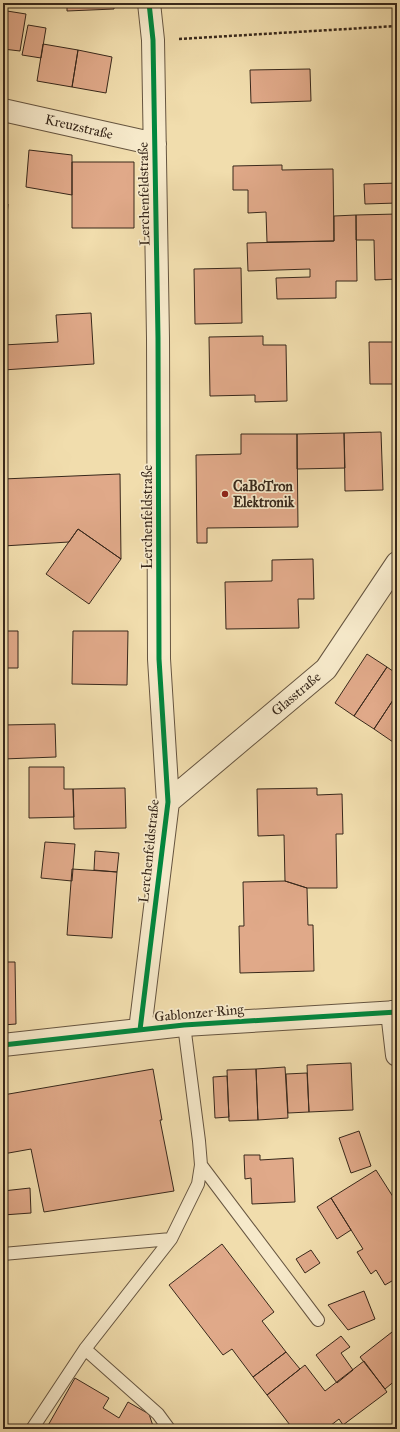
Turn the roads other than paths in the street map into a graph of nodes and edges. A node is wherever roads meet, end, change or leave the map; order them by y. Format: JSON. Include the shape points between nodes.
{"nodes":[{"id":1,"x":149,"y":3,"type":"edge"},
{"id":2,"x":3,"y":110,"type":"edge"},
{"id":3,"x":155,"y":144,"type":"junction"},
{"id":4,"x":397,"y":563,"type":"edge"},
{"id":5,"x":168,"y":802,"type":"junction"},
{"id":6,"x":394,"y":1012,"type":"edge"},
{"id":7,"x":184,"y":1025,"type":"junction"},
{"id":8,"x":140,"y":1030,"type":"junction"},
{"id":9,"x":3,"y":1045,"type":"edge"},
{"id":10,"x":397,"y":1055,"type":"edge"},
{"id":11,"x":201,"y":1165,"type":"junction"},
{"id":12,"x":172,"y":1239,"type":"junction"},
{"id":13,"x":3,"y":1254,"type":"edge"},
{"id":14,"x":318,"y":1320,"type":"dead end"},
{"id":15,"x":85,"y":1349,"type":"junction"},
{"id":16,"x":32,"y":1429,"type":"edge"},
{"id":17,"x":168,"y":1429,"type":"edge"}],
"edges":[{"from":1,"to":3,"type":"street","name":"Lerchenfeldstraße"},
{"from":2,"to":3,"type":"street","name":"Kreuzstraße"},
{"from":3,"to":5,"type":"street","name":"Lerchenfeldstraße","via":[[159,660]]},
{"from":4,"to":5,"type":"street","name":"Glasstraße","via":[[326,669]]},
{"from":5,"to":8,"type":"street","name":"Lerchenfeldstraße"},
{"from":6,"to":7,"type":"street","name":"Gablonzer Ring"},
{"from":6,"to":10,"type":"street"},
{"from":7,"to":8,"type":"street","name":"Gablonzer Ring"},
{"from":7,"to":11,"type":"lane"},
{"from":8,"to":9,"type":"street","name":"Gablonzer Ring"},
{"from":11,"to":12,"type":"lane","via":[[198,1184]]},
{"from":11,"to":14,"type":"lane"},
{"from":12,"to":13,"type":"lane"},
{"from":12,"to":15,"type":"lane"},
{"from":15,"to":16,"type":"lane"},
{"from":15,"to":17,"type":"lane","via":[[158,1414]]}]}
